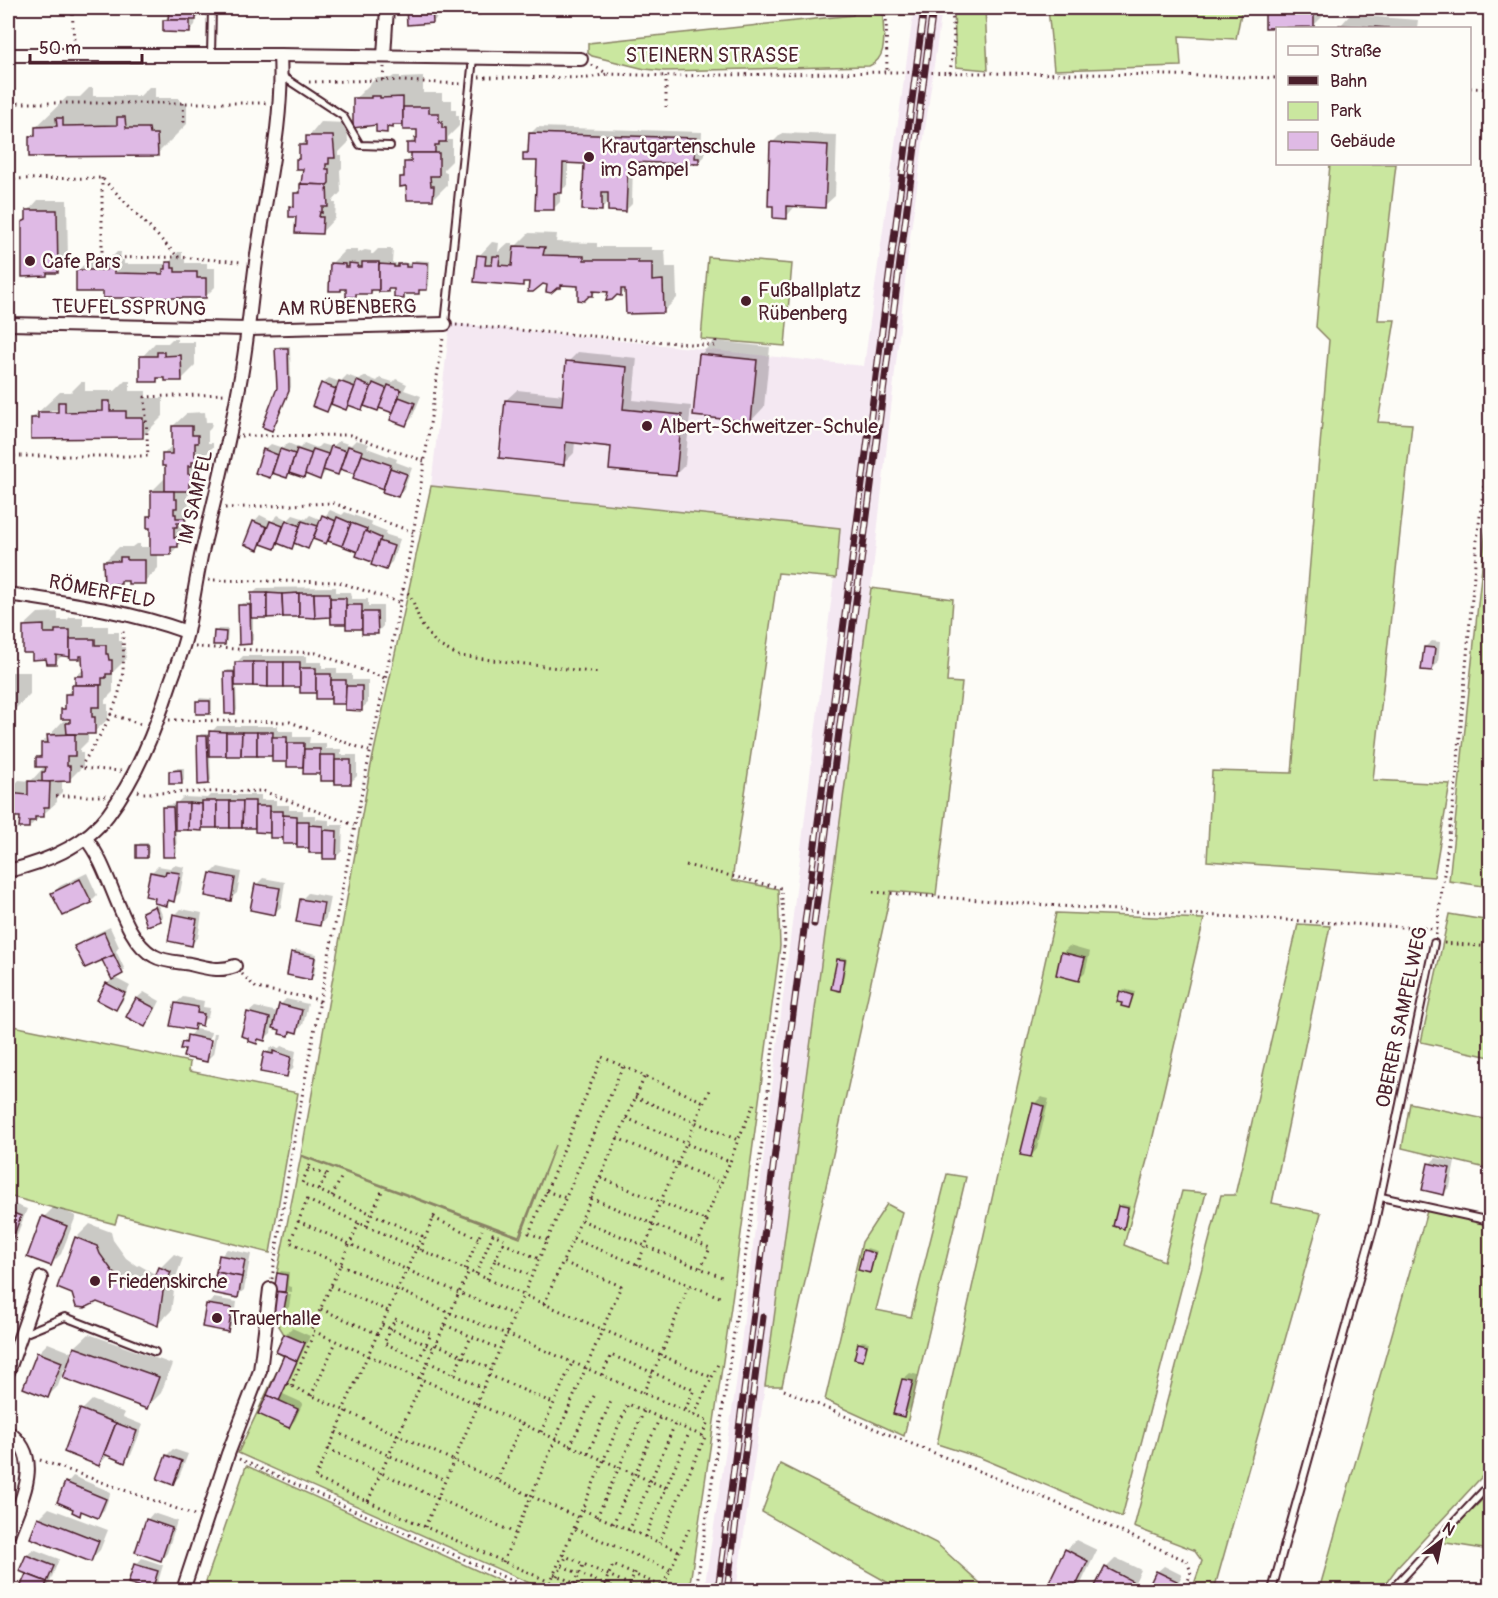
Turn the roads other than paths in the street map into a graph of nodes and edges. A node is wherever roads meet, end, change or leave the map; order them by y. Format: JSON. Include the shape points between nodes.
{"nodes":[{"id":1,"x":212,"y":8,"type":"edge"},
{"id":2,"x":387,"y":8,"type":"edge"},
{"id":3,"x":8,"y":55,"type":"edge"},
{"id":4,"x":211,"y":55,"type":"junction"},
{"id":5,"x":280,"y":55,"type":"junction"},
{"id":6,"x":384,"y":56,"type":"junction"},
{"id":7,"x":473,"y":58,"type":"junction"},
{"id":8,"x":581,"y":59,"type":"road end"},
{"id":9,"x":281,"y":76,"type":"junction"},
{"id":10,"x":390,"y":146,"type":"dead end"},
{"id":11,"x":8,"y":324,"type":"edge"},
{"id":12,"x":445,"y":324,"type":"joint"},
{"id":13,"x":249,"y":328,"type":"junction"},
{"id":14,"x":8,"y":594,"type":"edge"},
{"id":15,"x":187,"y":632,"type":"junction"},
{"id":16,"x":86,"y":839,"type":"junction"},
{"id":17,"x":8,"y":872,"type":"edge"},
{"id":18,"x":1434,"y":943,"type":"road end"},
{"id":19,"x":235,"y":966,"type":"road end"},
{"id":20,"x":1381,"y":1197,"type":"junction"},
{"id":21,"x":1491,"y":1221,"type":"edge"},
{"id":22,"x":41,"y":1278,"type":"dead end"},
{"id":23,"x":270,"y":1289,"type":"road end"},
{"id":24,"x":21,"y":1335,"type":"junction"},
{"id":25,"x":155,"y":1352,"type":"dead end"},
{"id":26,"x":8,"y":1372,"type":"edge"},
{"id":27,"x":8,"y":1432,"type":"edge"},
{"id":28,"x":1491,"y":1484,"type":"edge"},
{"id":29,"x":8,"y":1535,"type":"edge"},
{"id":30,"x":183,"y":1590,"type":"edge"},
{"id":31,"x":1272,"y":1590,"type":"edge"},
{"id":32,"x":1391,"y":1590,"type":"edge"}],
"edges":[{"from":1,"to":4,"type":"lane"},
{"from":2,"to":6,"type":"street"},
{"from":3,"to":4,"type":"street"},
{"from":4,"to":5,"type":"street"},
{"from":5,"to":6,"type":"street"},
{"from":5,"to":9,"type":"street","name":"IM SAMPEL"},
{"from":6,"to":7,"type":"street"},
{"from":7,"to":8,"type":"street"},
{"from":7,"to":12,"type":"lane"},
{"from":9,"to":10,"type":"lane","via":[[343,116],[360,144]]},
{"from":9,"to":13,"type":"street","name":"IM SAMPEL"},
{"from":11,"to":13,"type":"street","name":"TEUFELSSPRUNG"},
{"from":12,"to":13,"type":"street","name":"AM RÜBENBERG"},
{"from":13,"to":15,"type":"street","name":"IM SAMPEL"},
{"from":14,"to":15,"type":"street","name":"RÖMERFELD","via":[[122,614]]},
{"from":15,"to":16,"type":"street","name":"IM SAMPEL","via":[[135,772],[107,817]]},
{"from":16,"to":17,"type":"street","name":"IM SAMPEL"},
{"from":16,"to":19,"type":"street","via":[[134,937],[144,949],[156,958],[215,969]]},
{"from":18,"to":20,"type":"lane","name":"OBERER SAMPELWEG"},
{"from":20,"to":21,"type":"lane"},
{"from":20,"to":31,"type":"lane","name":"OBERER SAMPELWEG"},
{"from":22,"to":24,"type":"street"},
{"from":23,"to":30,"type":"street","via":[[260,1371]]},
{"from":24,"to":25,"type":"lane","via":[[65,1317]]},
{"from":24,"to":26,"type":"street"},
{"from":27,"to":29,"type":"street","via":[[21,1443],[29,1467]]},
{"from":28,"to":32,"type":"lane"}]}
